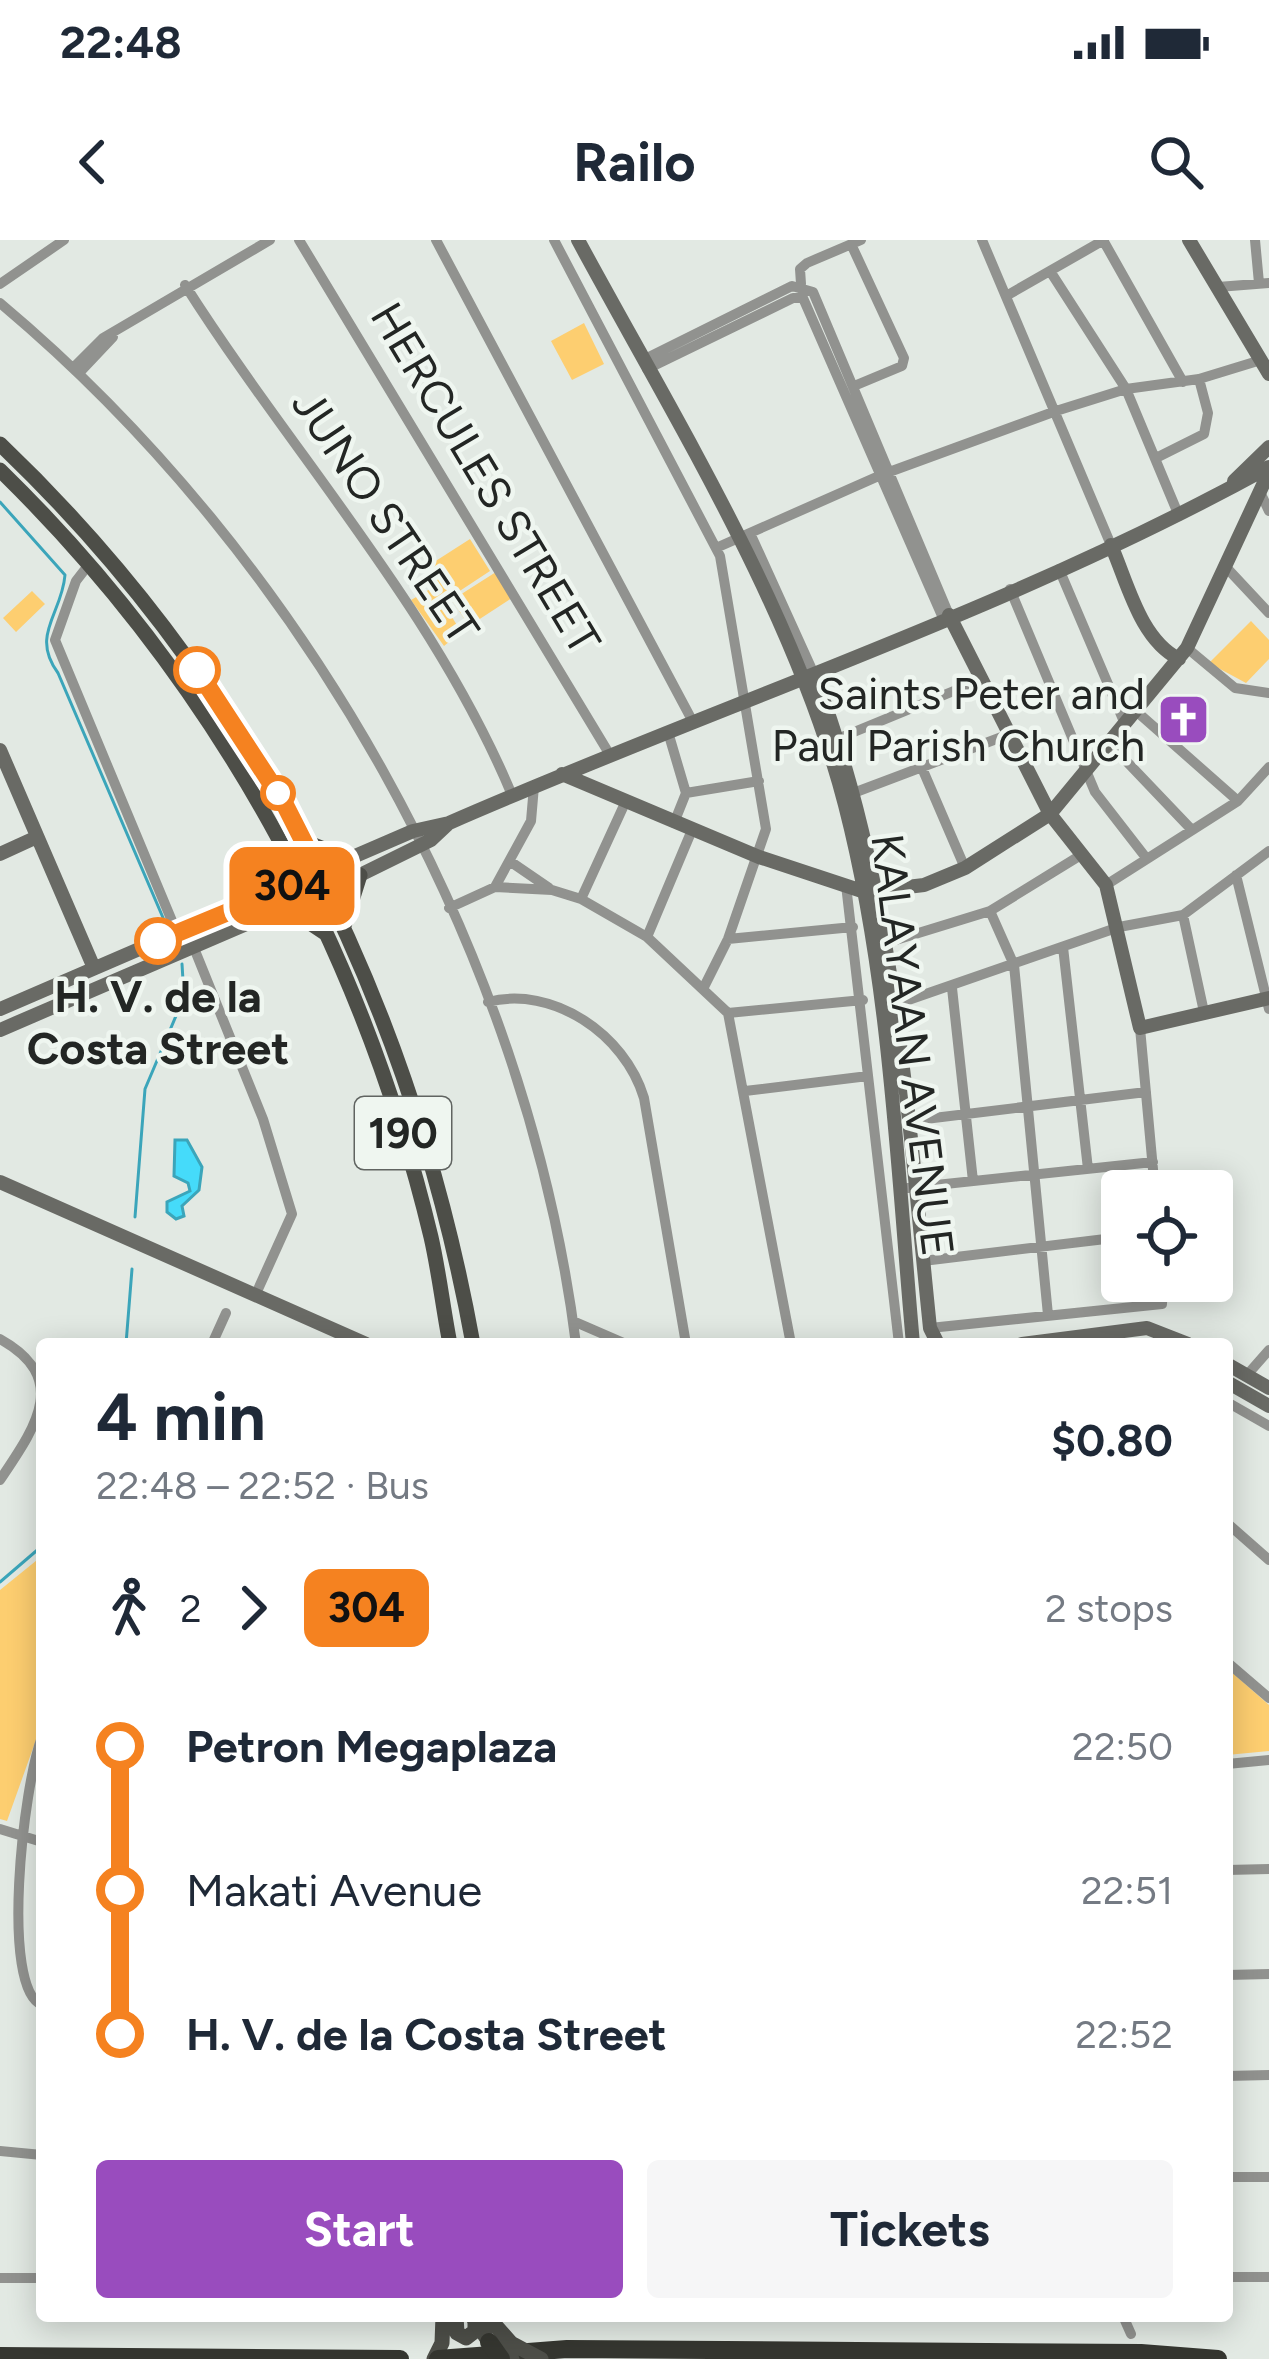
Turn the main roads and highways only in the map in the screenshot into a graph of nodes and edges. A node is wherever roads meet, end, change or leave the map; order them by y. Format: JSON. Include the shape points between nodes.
{"nodes":[{"id":1,"x":578,"y":240,"type":"edge"},
{"id":2,"x":1189,"y":240,"type":"edge"},
{"id":3,"x":1264,"y":357,"type":"edge"},
{"id":4,"x":0,"y":444,"type":"edge"},
{"id":5,"x":1269,"y":447,"type":"edge"},
{"id":6,"x":0,"y":470,"type":"edge"},
{"id":7,"x":1269,"y":470,"type":"edge"},
{"id":8,"x":1220,"y":494,"type":"junction"},
{"id":9,"x":1111,"y":545,"type":"junction"},
{"id":10,"x":946,"y":617,"type":"junction"},
{"id":11,"x":1183,"y":654,"type":"junction"},
{"id":12,"x":807,"y":677,"type":"junction"},
{"id":13,"x":0,"y":750,"type":"edge"},
{"id":14,"x":562,"y":774,"type":"junction"},
{"id":15,"x":5,"y":777,"type":"edge"},
{"id":16,"x":1050,"y":814,"type":"junction"},
{"id":17,"x":37,"y":837,"type":"junction"},
{"id":18,"x":306,"y":842,"type":"junction"},
{"id":19,"x":284,"y":844,"type":"junction"},
{"id":20,"x":0,"y":854,"type":"edge"},
{"id":21,"x":356,"y":867,"type":"junction"},
{"id":22,"x":315,"y":886,"type":"junction"},
{"id":23,"x":872,"y":892,"type":"junction"},
{"id":24,"x":264,"y":897,"type":"junction"},
{"id":25,"x":273,"y":913,"type":"junction"},
{"id":26,"x":335,"y":932,"type":"junction"},
{"id":27,"x":94,"y":968,"type":"junction"},
{"id":28,"x":1268,"y":1002,"type":"edge"},
{"id":29,"x":0,"y":1009,"type":"edge"},
{"id":30,"x":0,"y":1030,"type":"edge"},
{"id":31,"x":0,"y":1182,"type":"edge"},
{"id":32,"x":352,"y":1338,"type":"edge"},
{"id":33,"x":447,"y":1338,"type":"edge"},
{"id":34,"x":472,"y":1338,"type":"edge"},
{"id":35,"x":912,"y":1338,"type":"edge"},
{"id":36,"x":934,"y":1338,"type":"edge"},
{"id":37,"x":1069,"y":1338,"type":"edge"},
{"id":38,"x":1173,"y":1338,"type":"edge"},
{"id":39,"x":1233,"y":1367,"type":"edge"},
{"id":40,"x":1233,"y":1385,"type":"edge"},
{"id":41,"x":1269,"y":1388,"type":"edge"},
{"id":42,"x":1269,"y":1406,"type":"edge"},
{"id":43,"x":442,"y":2322,"type":"edge"},
{"id":44,"x":457,"y":2322,"type":"edge"},
{"id":45,"x":474,"y":2322,"type":"edge"},
{"id":46,"x":493,"y":2322,"type":"edge"},
{"id":47,"x":486,"y":2350,"type":"edge"},
{"id":48,"x":0,"y":2356,"type":"edge"},
{"id":49,"x":525,"y":2356,"type":"edge"},
{"id":50,"x":400,"y":2359,"type":"edge"},
{"id":51,"x":436,"y":2359,"type":"edge"},
{"id":52,"x":501,"y":2359,"type":"edge"},
{"id":53,"x":697,"y":2359,"type":"edge"},
{"id":54,"x":1218,"y":2359,"type":"edge"}],
"edges":[{"from":1,"to":12,"type":"main road","name":"KALAYAAN AVENUE","via":[[744,536]]},
{"from":2,"to":3,"type":"main road"},
{"from":4,"to":18,"type":"main road","number":"190","via":[[158,616]]},
{"from":5,"to":8,"type":"main road"},
{"from":6,"to":19,"type":"main road","number":"190","via":[[90,563],[181,678]]},
{"from":7,"to":8,"type":"main road"},
{"from":7,"to":11,"type":"main road"},
{"from":8,"to":9,"type":"main road"},
{"from":9,"to":10,"type":"main road"},
{"from":9,"to":11,"type":"main road","via":[[1160,650]]},
{"from":10,"to":12,"type":"main road"},
{"from":10,"to":16,"type":"main road"},
{"from":11,"to":16,"type":"main road"},
{"from":12,"to":14,"type":"main road"},
{"from":12,"to":23,"type":"main road","name":"KALAYAAN AVENUE"},
{"from":12,"to":23,"type":"main road","name":"KALAYAAN AVENUE","via":[[856,793]]},
{"from":13,"to":15,"type":"main road"},
{"from":14,"to":21,"type":"main road"},
{"from":14,"to":23,"type":"main road","via":[[759,857]]},
{"from":15,"to":17,"type":"main road"},
{"from":16,"to":23,"type":"main road","via":[[965,868],[924,885]]},
{"from":16,"to":28,"type":"main road","via":[[1106,885],[1140,1028]]},
{"from":17,"to":20,"type":"main road"},
{"from":17,"to":27,"type":"main road"},
{"from":18,"to":21,"type":"main road"},
{"from":18,"to":22,"type":"main road","number":"190"},
{"from":19,"to":22,"type":"main road","number":"190"},
{"from":19,"to":24,"type":"main road","via":[[280,873]]},
{"from":21,"to":22,"type":"main road"},
{"from":21,"to":26,"type":"main road"},
{"from":22,"to":24,"type":"main road"},
{"from":22,"to":25,"type":"main road"},
{"from":22,"to":26,"type":"main road","number":"190"},
{"from":23,"to":35,"type":"main road","name":"KALAYAAN AVENUE"},
{"from":23,"to":36,"type":"main road","name":"KALAYAAN AVENUE","via":[[886,943]]},
{"from":24,"to":27,"type":"main road"},
{"from":25,"to":26,"type":"main road"},
{"from":25,"to":30,"type":"main road"},
{"from":26,"to":33,"type":"main road","number":"190","via":[[432,1239]]},
{"from":26,"to":34,"type":"main road","number":"190","via":[[387,1028],[435,1170]]},
{"from":27,"to":29,"type":"main road"},
{"from":31,"to":32,"type":"main road"},
{"from":37,"to":38,"type":"main road","via":[[1147,1328]]},
{"from":39,"to":41,"type":"main road"},
{"from":40,"to":42,"type":"main road"},
{"from":43,"to":51,"type":"main road"},
{"from":44,"to":45,"type":"main road","via":[[466,2338]]},
{"from":46,"to":49,"type":"main road","bridge":true},
{"from":47,"to":49,"type":"main road","bridge":true},
{"from":47,"to":52,"type":"highway","bridge":true},
{"from":47,"to":53,"type":"highway"},
{"from":48,"to":50,"type":"highway"},
{"from":49,"to":51,"type":"highway"},
{"from":49,"to":54,"type":"highway","via":[[909,2350]]}]}
